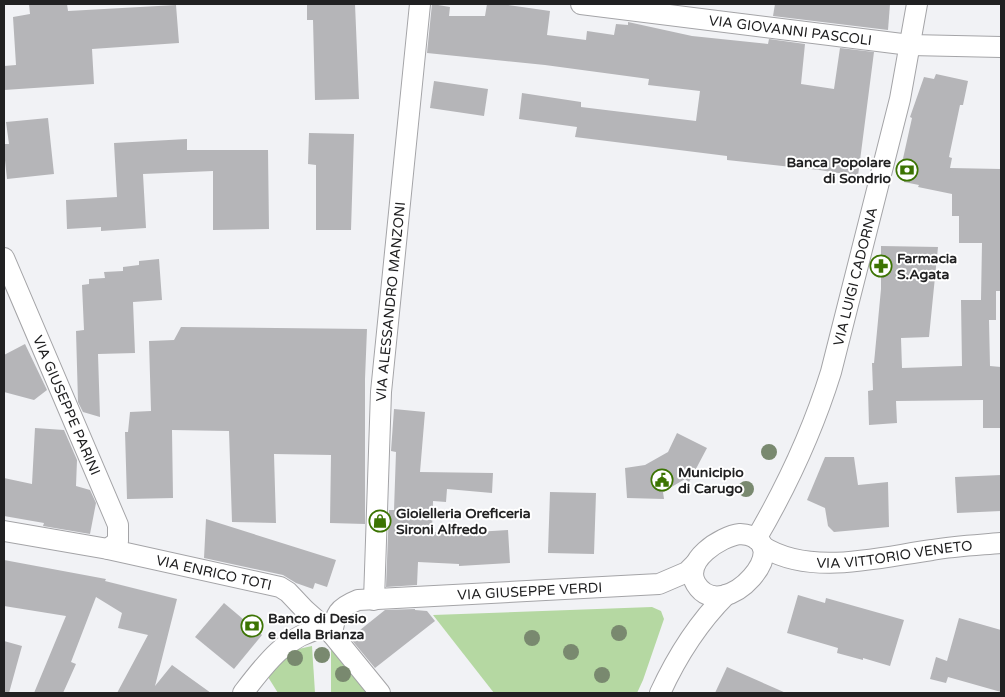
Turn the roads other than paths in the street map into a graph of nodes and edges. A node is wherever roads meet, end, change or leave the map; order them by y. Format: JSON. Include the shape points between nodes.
{"nodes":[{"id":1,"x":420,"y":4,"type":"edge"},
{"id":2,"x":582,"y":4,"type":"edge"},
{"id":3,"x":917,"y":4,"type":"edge"},
{"id":4,"x":910,"y":45,"type":"junction"},
{"id":5,"x":1001,"y":47,"type":"edge"},
{"id":6,"x":4,"y":258,"type":"edge"},
{"id":7,"x":10,"y":285,"type":"edge"},
{"id":8,"x":4,"y":531,"type":"edge"},
{"id":9,"x":753,"y":539,"type":"junction"},
{"id":10,"x":1001,"y":543,"type":"edge"},
{"id":11,"x":108,"y":549,"type":"junction"},
{"id":12,"x":788,"y":557,"type":"junction"},
{"id":13,"x":695,"y":564,"type":"junction"},
{"id":14,"x":758,"y":571,"type":"junction"},
{"id":15,"x":288,"y":592,"type":"junction"},
{"id":16,"x":726,"y":595,"type":"junction"},
{"id":17,"x":366,"y":600,"type":"junction"},
{"id":18,"x":329,"y":631,"type":"junction"},
{"id":19,"x":243,"y":693,"type":"edge"},
{"id":20,"x":380,"y":693,"type":"edge"},
{"id":21,"x":660,"y":693,"type":"edge"}],
"edges":[{"from":1,"to":17,"type":"street","name":"VIA ALESSANDRO MANZONI","via":[[381,392]]},
{"from":2,"to":4,"type":"street","name":"VIA GIOVANNI PASCOLI"},
{"from":3,"to":4,"type":"street","name":"VIA LUIGI CADORNA"},
{"from":4,"to":5,"type":"street","name":"VIA GIOVANNI PASCOLI"},
{"from":4,"to":9,"type":"street","name":"VIA LUIGI CADORNA","via":[[900,99],[821,405],[804,446]]},
{"from":6,"to":7,"type":"street","name":"VIA GIUSEPPE PARINI"},
{"from":7,"to":11,"type":"street","name":"VIA GIUSEPPE PARINI","via":[[118,525],[118,541]]},
{"from":8,"to":11,"type":"street","name":"VIA ENRICO TOTI"},
{"from":9,"to":12,"type":"street","name":"VIA VITTORIO VENETO"},
{"from":9,"to":13,"type":"street","via":[[730,535]]},
{"from":9,"to":14,"type":"street","via":[[764,553]]},
{"from":10,"to":12,"type":"street","name":"VIA VITTORIO VENETO","via":[[830,564]]},
{"from":11,"to":15,"type":"street","name":"VIA ENRICO TOTI","via":[[273,584]]},
{"from":12,"to":14,"type":"street"},
{"from":13,"to":16,"type":"street","via":[[694,581],[699,590],[706,594]]},
{"from":13,"to":17,"type":"street","name":"VIA GIUSEPPE VERDI","via":[[660,584]]},
{"from":14,"to":16,"type":"street","via":[[744,585]]},
{"from":15,"to":17,"type":"street","name":"VIA GIUSEPPE VERDI","via":[[313,605]]},
{"from":15,"to":18,"type":"street","name":"VIA ENRICO TOTI"},
{"from":16,"to":21,"type":"street","via":[[688,640]]},
{"from":17,"to":18,"type":"street","via":[[341,609]]},
{"from":18,"to":19,"type":"street","via":[[306,634],[286,645],[266,663]]},
{"from":18,"to":20,"type":"street","name":"VIA ENRICO TOTI"}]}
